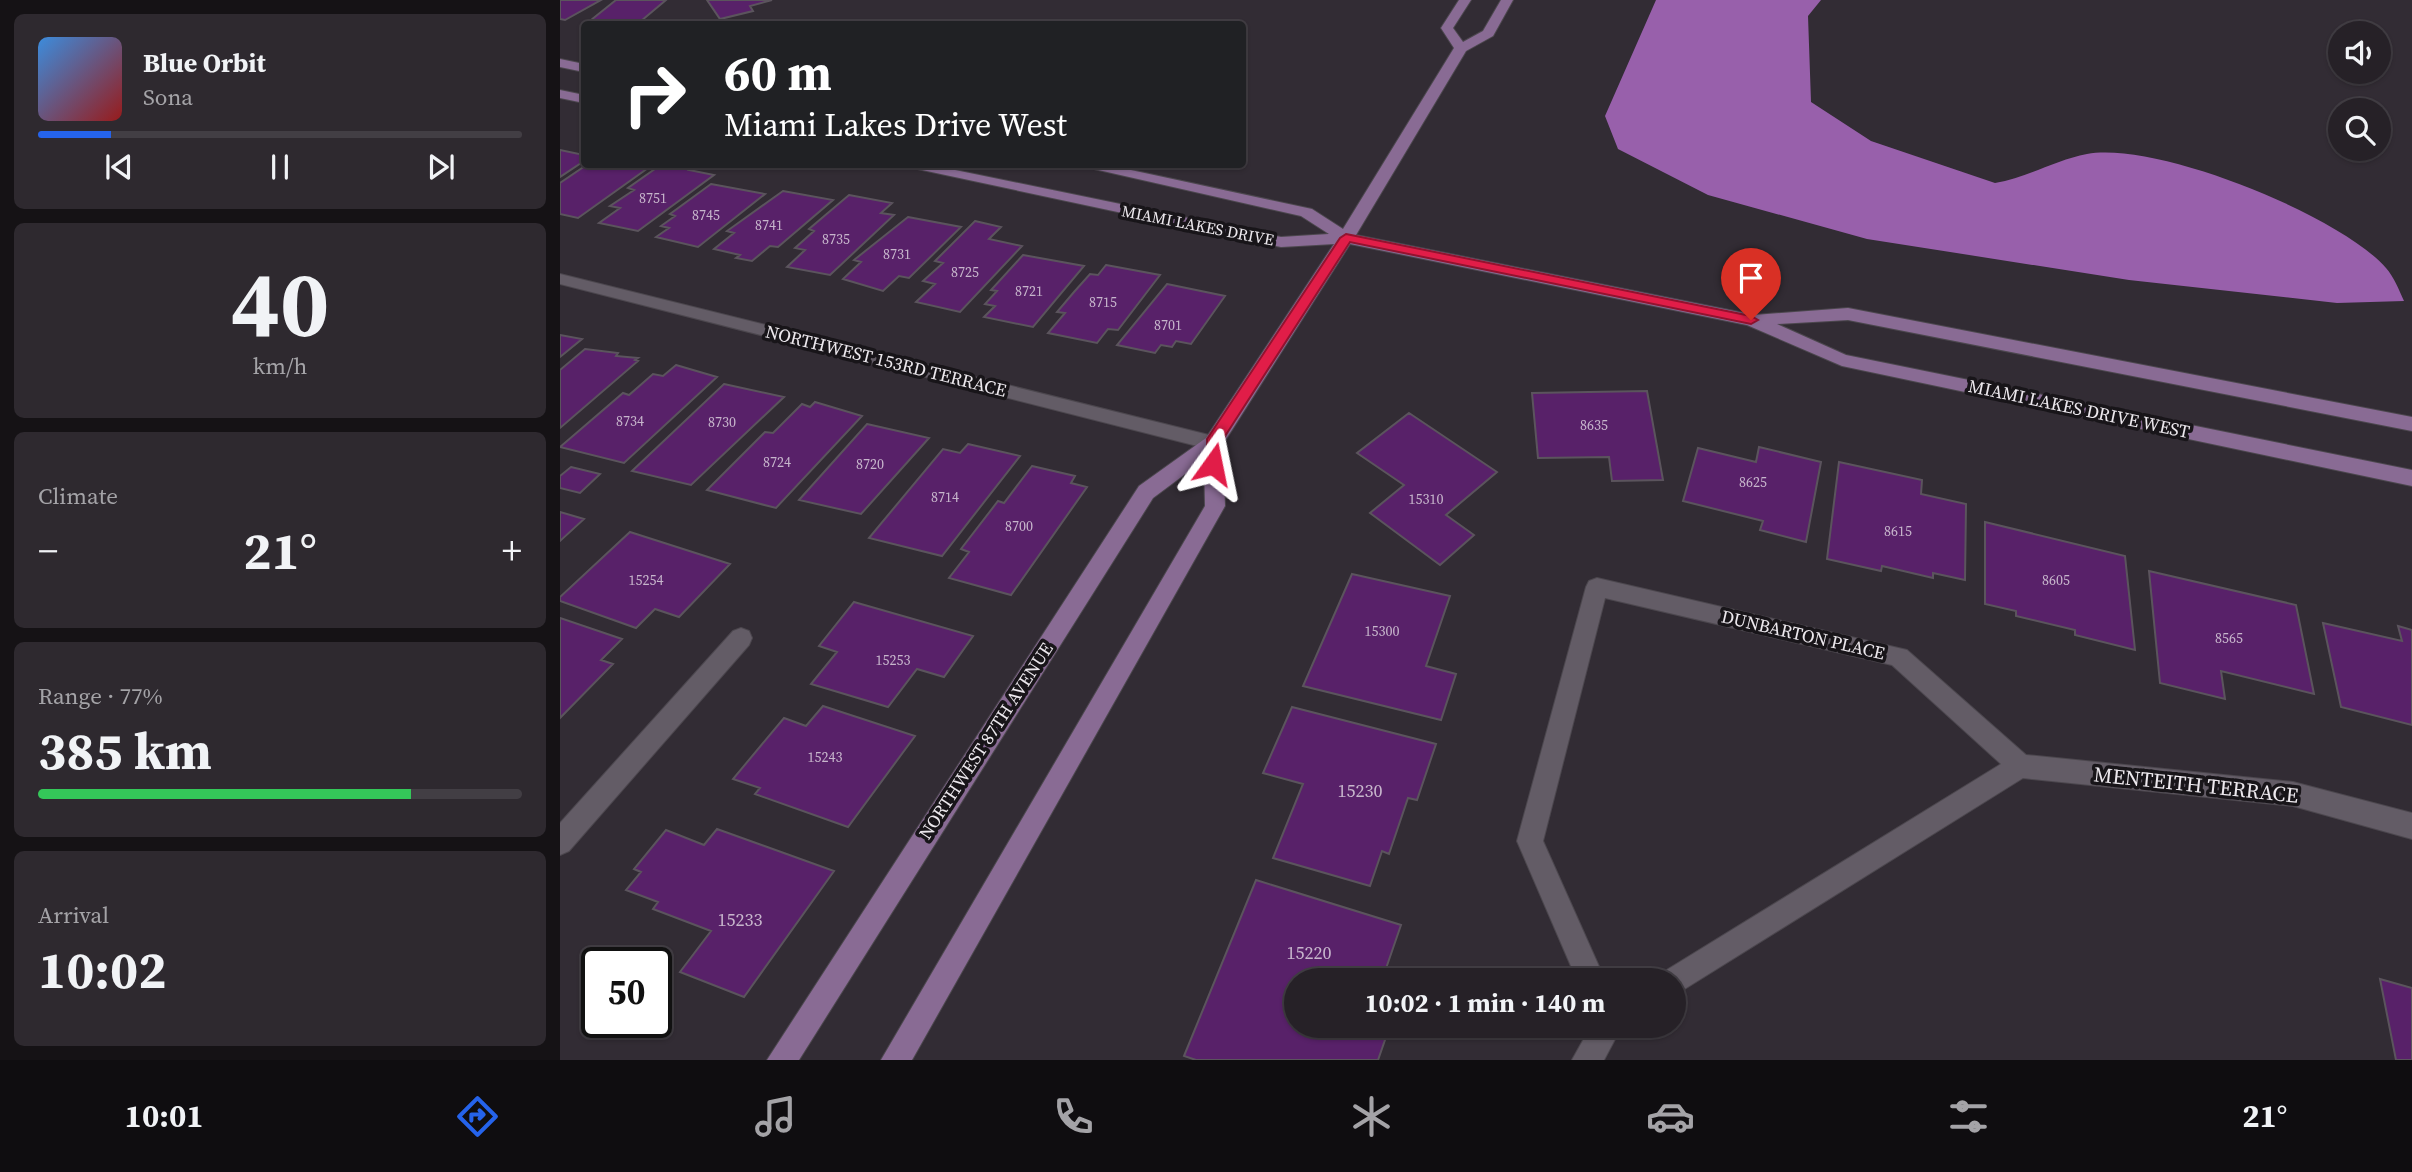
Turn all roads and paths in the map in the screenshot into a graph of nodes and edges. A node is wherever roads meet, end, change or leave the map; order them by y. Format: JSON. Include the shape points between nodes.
{"nodes":[{"id":1,"x":1465,"y":0,"type":"edge"},
{"id":2,"x":1507,"y":0,"type":"edge"},
{"id":3,"x":1461,"y":48,"type":"junction"},
{"id":4,"x":560,"y":64,"type":"edge"},
{"id":5,"x":581,"y":68,"type":"edge"},
{"id":6,"x":560,"y":94,"type":"edge"},
{"id":7,"x":581,"y":98,"type":"edge"},
{"id":8,"x":920,"y":168,"type":"edge"},
{"id":9,"x":1098,"y":168,"type":"edge"},
{"id":10,"x":1346,"y":238,"type":"junction"},
{"id":11,"x":560,"y":279,"type":"edge"},
{"id":12,"x":1751,"y":320,"type":"junction"},
{"id":13,"x":2412,"y":424,"type":"edge"},
{"id":14,"x":1213,"y":443,"type":"junction"},
{"id":15,"x":2412,"y":478,"type":"edge"},
{"id":16,"x":741,"y":638,"type":"dead end"},
{"id":17,"x":2020,"y":766,"type":"junction"},
{"id":18,"x":2412,"y":826,"type":"edge"},
{"id":19,"x":560,"y":842,"type":"edge"},
{"id":20,"x":1586,"y":968,"type":"edge"},
{"id":21,"x":1686,"y":974,"type":"edge"},
{"id":22,"x":1601,"y":1038,"type":"edge"},
{"id":23,"x":782,"y":1060,"type":"edge"},
{"id":24,"x":896,"y":1060,"type":"edge"},
{"id":25,"x":1587,"y":1060,"type":"edge"}],
"edges":[{"from":1,"to":3,"type":"main road","via":[[1447,28]]},
{"from":2,"to":3,"type":"main road","name":"NORTHWEST 87TH AVENUE","via":[[1488,33]]},
{"from":3,"to":10,"type":"main road","name":"NORTHWEST 87TH AVENUE"},
{"from":4,"to":5,"type":"main road"},
{"from":6,"to":7,"type":"main road"},
{"from":8,"to":10,"type":"main road","name":"MIAMI LAKES DRIVE","via":[[1281,242]]},
{"from":9,"to":10,"type":"main road","name":"MIAMI LAKES DRIVE","via":[[1306,212]]},
{"from":10,"to":12,"type":"main road","name":"MIAMI LAKES DRIVE WEST"},
{"from":10,"to":14,"type":"main road","name":"NORTHWEST 87TH AVENUE"},
{"from":11,"to":14,"type":"street","name":"NORTHWEST 153RD TERRACE"},
{"from":12,"to":13,"type":"main road","name":"MIAMI LAKES DRIVE WEST","via":[[1848,314]]},
{"from":12,"to":15,"type":"main road","name":"MIAMI LAKES DRIVE WEST","via":[[1842,360]]},
{"from":14,"to":23,"type":"main road","name":"NORTHWEST 87TH AVENUE","via":[[1146,492]]},
{"from":14,"to":24,"type":"main road","via":[[1215,506]]},
{"from":16,"to":19,"type":"street"},
{"from":17,"to":18,"type":"street","name":"MENTEITH TERRACE","via":[[2293,794]]},
{"from":17,"to":20,"type":"street","name":"DUNBARTON PLACE","via":[[1899,657],[1597,587],[1530,841]]},
{"from":17,"to":21,"type":"street"},
{"from":22,"to":25,"type":"street"}]}
